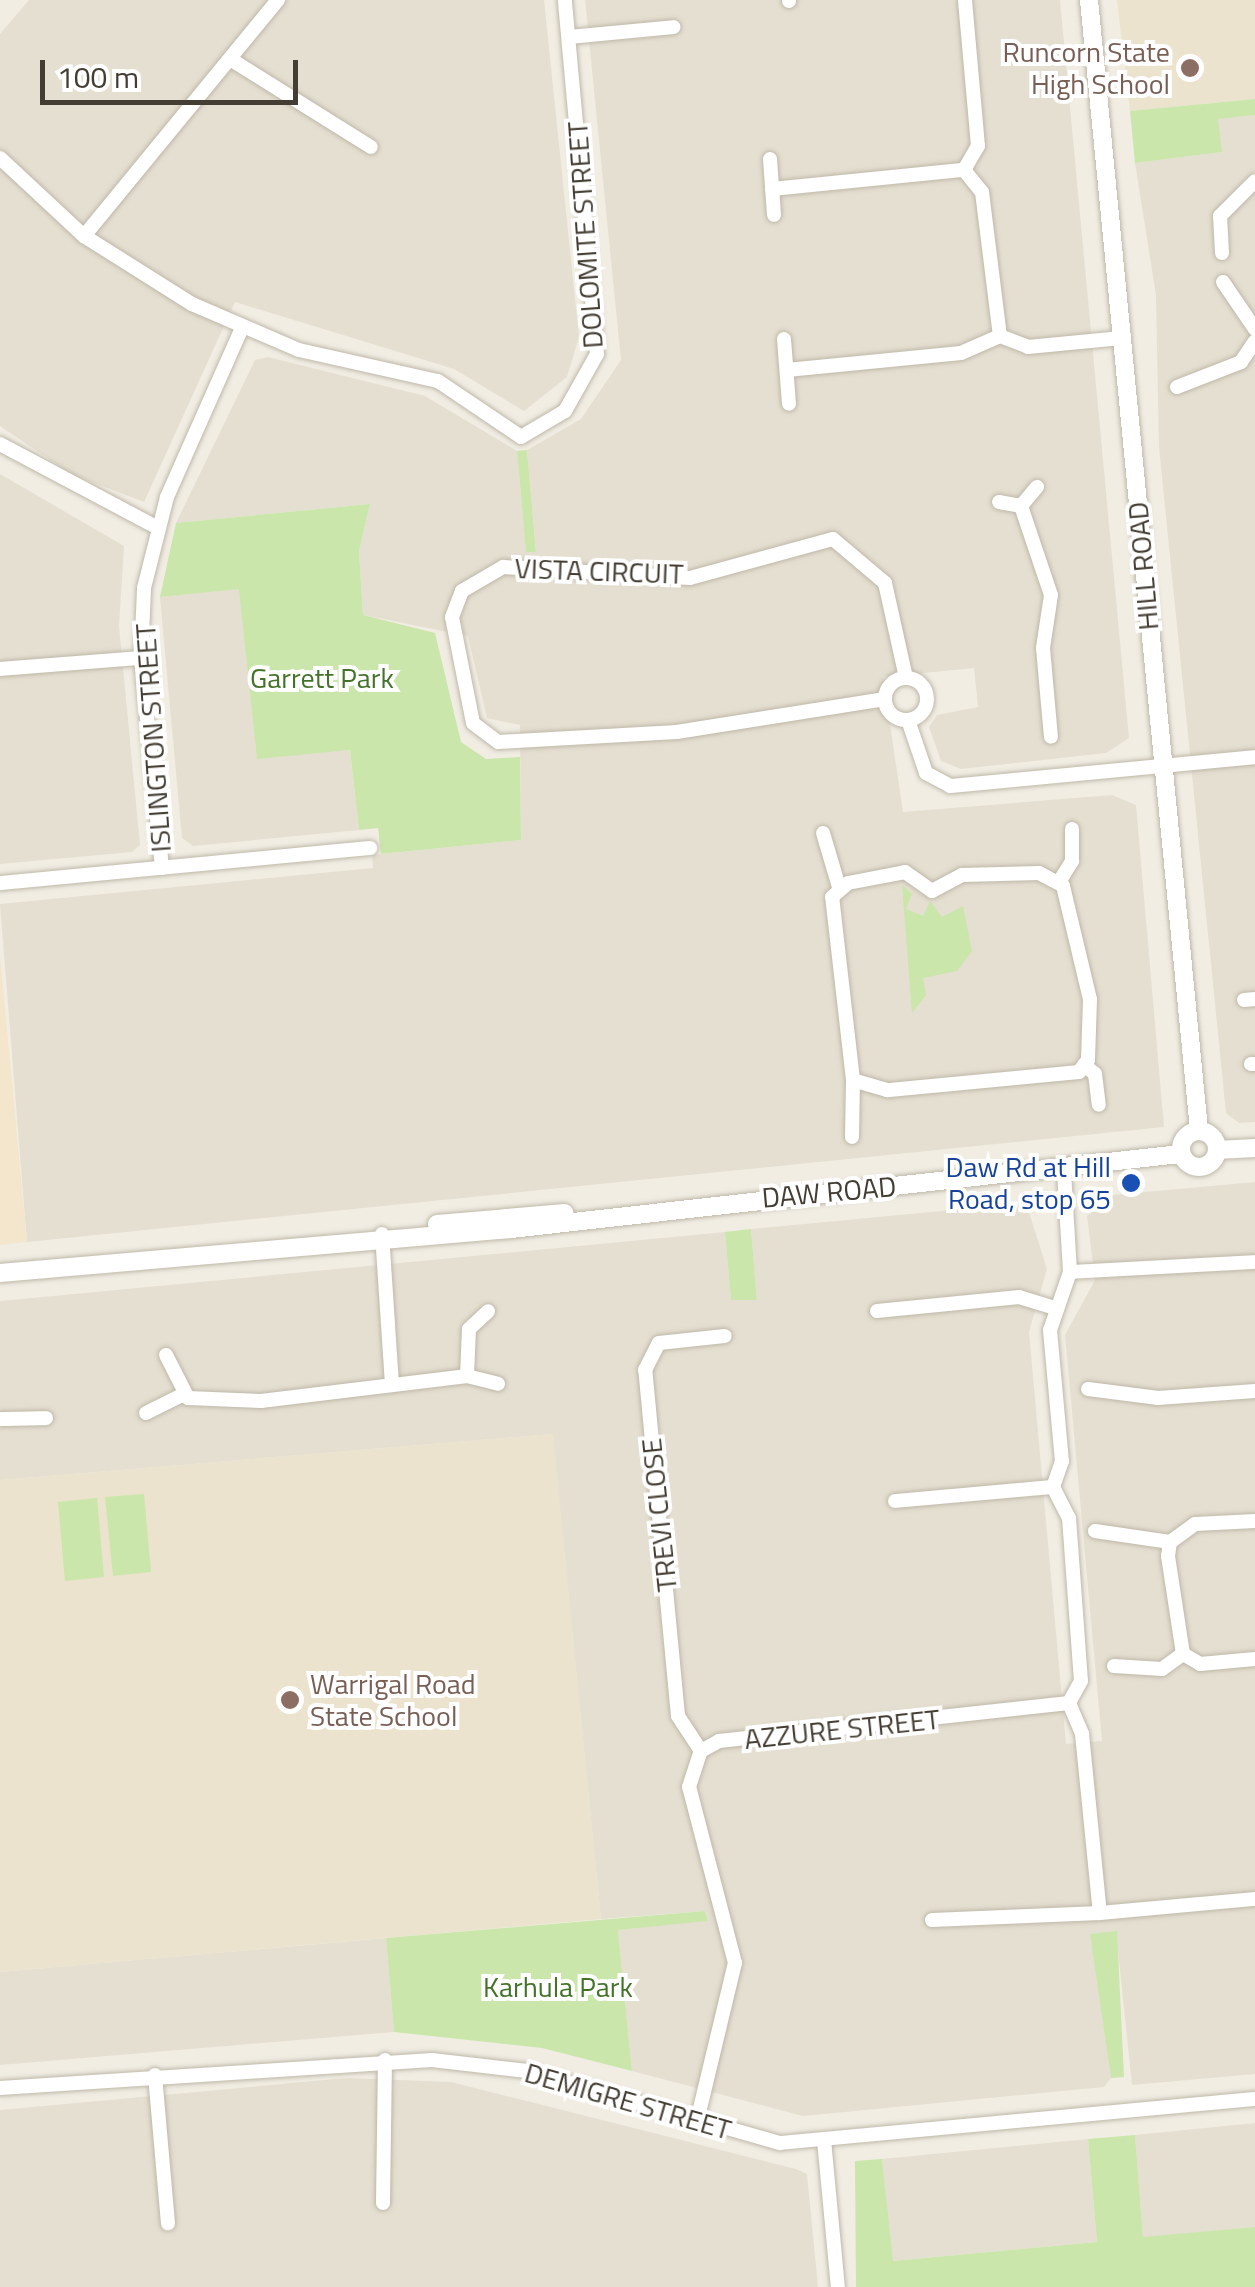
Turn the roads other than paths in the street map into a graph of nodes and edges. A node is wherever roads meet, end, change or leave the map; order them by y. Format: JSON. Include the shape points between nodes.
{"nodes":[{"id":1,"x":278,"y":0,"type":"edge"},
{"id":2,"x":565,"y":0,"type":"edge"},
{"id":3,"x":964,"y":0,"type":"edge"},
{"id":4,"x":1090,"y":0,"type":"edge"},
{"id":5,"x":674,"y":27,"type":"dead end"},
{"id":6,"x":569,"y":37,"type":"junction"},
{"id":7,"x":230,"y":59,"type":"junction"},
{"id":8,"x":370,"y":147,"type":"dead end"},
{"id":9,"x":0,"y":158,"type":"edge"},
{"id":10,"x":770,"y":159,"type":"dead end"},
{"id":11,"x":964,"y":170,"type":"junction"},
{"id":12,"x":1255,"y":181,"type":"edge"},
{"id":13,"x":772,"y":189,"type":"junction"},
{"id":14,"x":774,"y":216,"type":"dead end"},
{"id":15,"x":84,"y":236,"type":"junction"},
{"id":16,"x":1222,"y":253,"type":"dead end"},
{"id":17,"x":1223,"y":282,"type":"dead end"},
{"id":18,"x":242,"y":328,"type":"junction"},
{"id":19,"x":1255,"y":329,"type":"edge"},
{"id":20,"x":1000,"y":336,"type":"junction"},
{"id":21,"x":784,"y":338,"type":"dead end"},
{"id":22,"x":1122,"y":338,"type":"junction"},
{"id":23,"x":1255,"y":341,"type":"edge"},
{"id":24,"x":787,"y":370,"type":"junction"},
{"id":25,"x":1177,"y":387,"type":"dead end"},
{"id":26,"x":789,"y":404,"type":"dead end"},
{"id":27,"x":0,"y":444,"type":"edge"},
{"id":28,"x":1037,"y":487,"type":"dead end"},
{"id":29,"x":999,"y":502,"type":"dead end"},
{"id":30,"x":1022,"y":506,"type":"junction"},
{"id":31,"x":156,"y":526,"type":"junction"},
{"id":32,"x":141,"y":658,"type":"junction"},
{"id":33,"x":0,"y":669,"type":"edge"},
{"id":34,"x":906,"y":678,"type":"junction"},
{"id":35,"x":885,"y":699,"type":"junction"},
{"id":36,"x":908,"y":720,"type":"junction"},
{"id":37,"x":1051,"y":737,"type":"dead end"},
{"id":38,"x":1255,"y":757,"type":"edge"},
{"id":39,"x":1162,"y":766,"type":"junction"},
{"id":40,"x":1072,"y":829,"type":"dead end"},
{"id":41,"x":822,"y":833,"type":"dead end"},
{"id":42,"x":370,"y":848,"type":"dead end"},
{"id":43,"x":162,"y":868,"type":"junction"},
{"id":44,"x":1059,"y":882,"type":"junction"},
{"id":45,"x":0,"y":883,"type":"edge"},
{"id":46,"x":839,"y":887,"type":"junction"},
{"id":47,"x":1084,"y":1066,"type":"junction"},
{"id":48,"x":854,"y":1080,"type":"junction"},
{"id":49,"x":1099,"y":1105,"type":"dead end"},
{"id":50,"x":1199,"y":1131,"type":"junction"},
{"id":51,"x":852,"y":1138,"type":"dead end"},
{"id":52,"x":1255,"y":1148,"type":"edge"},
{"id":53,"x":1217,"y":1150,"type":"junction"},
{"id":54,"x":1180,"y":1154,"type":"junction"},
{"id":55,"x":1064,"y":1171,"type":"junction"},
{"id":56,"x":382,"y":1234,"type":"junction"},
{"id":57,"x":1255,"y":1262,"type":"edge"},
{"id":58,"x":1070,"y":1272,"type":"junction"},
{"id":59,"x":0,"y":1273,"type":"edge"},
{"id":60,"x":1054,"y":1308,"type":"junction"},
{"id":61,"x":876,"y":1310,"type":"dead end"},
{"id":62,"x":488,"y":1311,"type":"dead end"},
{"id":63,"x":725,"y":1336,"type":"dead end"},
{"id":64,"x":166,"y":1355,"type":"dead end"},
{"id":65,"x":466,"y":1376,"type":"junction"},
{"id":66,"x":392,"y":1384,"type":"junction"},
{"id":67,"x":498,"y":1384,"type":"dead end"},
{"id":68,"x":1088,"y":1389,"type":"dead end"},
{"id":69,"x":1255,"y":1391,"type":"edge"},
{"id":70,"x":184,"y":1394,"type":"junction"},
{"id":71,"x":146,"y":1413,"type":"dead end"},
{"id":72,"x":46,"y":1418,"type":"dead end"},
{"id":73,"x":0,"y":1419,"type":"edge"},
{"id":74,"x":1053,"y":1487,"type":"junction"},
{"id":75,"x":896,"y":1501,"type":"dead end"},
{"id":76,"x":1255,"y":1521,"type":"edge"},
{"id":77,"x":1096,"y":1531,"type":"dead end"},
{"id":78,"x":1170,"y":1542,"type":"junction"},
{"id":79,"x":1182,"y":1654,"type":"junction"},
{"id":80,"x":1255,"y":1659,"type":"edge"},
{"id":81,"x":1114,"y":1666,"type":"dead end"},
{"id":82,"x":1069,"y":1704,"type":"junction"},
{"id":83,"x":701,"y":1751,"type":"junction"},
{"id":84,"x":1255,"y":1900,"type":"edge"},
{"id":85,"x":1100,"y":1914,"type":"junction"},
{"id":86,"x":932,"y":1920,"type":"dead end"},
{"id":87,"x":385,"y":2060,"type":"junction"},
{"id":88,"x":155,"y":2075,"type":"junction"},
{"id":89,"x":0,"y":2088,"type":"edge"},
{"id":90,"x":1255,"y":2099,"type":"edge"},
{"id":91,"x":697,"y":2121,"type":"junction"},
{"id":92,"x":824,"y":2140,"type":"junction"},
{"id":93,"x":384,"y":2203,"type":"dead end"},
{"id":94,"x":168,"y":2223,"type":"dead end"},
{"id":95,"x":838,"y":2287,"type":"edge"}],
"edges":[{"from":1,"to":7,"type":"street"},
{"from":2,"to":6,"type":"street","name":"DOLOMITE STREET"},
{"from":3,"to":11,"type":"street","via":[[978,146]]},
{"from":4,"to":22,"type":"street","name":"HILL ROAD"},
{"from":5,"to":6,"type":"street"},
{"from":6,"to":18,"type":"street","name":"DOLOMITE STREET","via":[[597,354],[564,411],[522,437],[438,381]]},
{"from":7,"to":8,"type":"street"},
{"from":7,"to":15,"type":"street"},
{"from":9,"to":15,"type":"street"},
{"from":10,"to":13,"type":"street"},
{"from":11,"to":13,"type":"street"},
{"from":11,"to":20,"type":"street","via":[[982,192]]},
{"from":12,"to":16,"type":"street","via":[[1220,216]]},
{"from":13,"to":14,"type":"street"},
{"from":15,"to":18,"type":"street"},
{"from":17,"to":19,"type":"street"},
{"from":18,"to":31,"type":"street","name":"ISLINGTON STREET"},
{"from":20,"to":22,"type":"street","via":[[1028,347]]},
{"from":20,"to":24,"type":"street","via":[[961,354]]},
{"from":21,"to":24,"type":"street"},
{"from":22,"to":39,"type":"street","name":"HILL ROAD"},
{"from":23,"to":25,"type":"street","via":[[1242,362]]},
{"from":24,"to":26,"type":"street"},
{"from":27,"to":31,"type":"street"},
{"from":28,"to":30,"type":"street"},
{"from":29,"to":30,"type":"street"},
{"from":30,"to":37,"type":"street","via":[[1050,595],[1043,648]]},
{"from":31,"to":32,"type":"street","name":"ISLINGTON STREET"},
{"from":32,"to":33,"type":"street"},
{"from":32,"to":43,"type":"street","name":"ISLINGTON STREET"},
{"from":34,"to":35,"type":"street"},
{"from":34,"to":35,"type":"street","name":"VISTA CIRCUIT","via":[[885,583],[833,539],[690,578],[504,567],[462,590],[452,616],[473,723],[498,742],[694,730]]},
{"from":34,"to":36,"type":"street","via":[[928,700]]},
{"from":35,"to":36,"type":"street"},
{"from":36,"to":39,"type":"street","via":[[920,765],[950,786]]},
{"from":38,"to":39,"type":"street"},
{"from":39,"to":50,"type":"street","name":"HILL ROAD"},
{"from":40,"to":44,"type":"street","via":[[1072,862]]},
{"from":41,"to":46,"type":"street"},
{"from":42,"to":43,"type":"street"},
{"from":43,"to":45,"type":"street"},
{"from":44,"to":46,"type":"street","via":[[1039,873],[962,876],[932,891],[905,872]]},
{"from":44,"to":47,"type":"street","via":[[1071,898],[1090,999]]},
{"from":46,"to":48,"type":"street","via":[[832,909]]},
{"from":47,"to":48,"type":"street","via":[[886,1090]]},
{"from":47,"to":49,"type":"street","via":[[1095,1074]]},
{"from":48,"to":51,"type":"street"},
{"from":50,"to":53,"type":"street"},
{"from":50,"to":54,"type":"street","via":[[1184,1138]]},
{"from":52,"to":53,"type":"street","name":"DAW ROAD"},
{"from":53,"to":54,"type":"street","name":"DAW ROAD","via":[[1203,1168]]},
{"from":54,"to":55,"type":"street","name":"DAW ROAD"},
{"from":55,"to":56,"type":"street","name":"DAW ROAD","via":[[597,1214],[485,1232]]},
{"from":55,"to":58,"type":"street"},
{"from":56,"to":59,"type":"street","name":"DAW ROAD"},
{"from":56,"to":66,"type":"street"},
{"from":57,"to":58,"type":"street"},
{"from":58,"to":60,"type":"street"},
{"from":60,"to":61,"type":"street","via":[[1019,1296]]},
{"from":60,"to":74,"type":"street","via":[[1062,1461]]},
{"from":62,"to":65,"type":"street","via":[[469,1330]]},
{"from":63,"to":83,"type":"street","name":"TREVI CLOSE","via":[[658,1343],[645,1370],[678,1716]]},
{"from":64,"to":70,"type":"street"},
{"from":65,"to":66,"type":"street"},
{"from":65,"to":67,"type":"street"},
{"from":66,"to":70,"type":"street","via":[[262,1400]]},
{"from":68,"to":69,"type":"street","via":[[1158,1398]]},
{"from":70,"to":71,"type":"street"},
{"from":72,"to":73,"type":"street"},
{"from":74,"to":75,"type":"street"},
{"from":74,"to":82,"type":"street","via":[[1068,1518],[1082,1681]]},
{"from":76,"to":78,"type":"street","via":[[1195,1524]]},
{"from":77,"to":78,"type":"street"},
{"from":78,"to":79,"type":"street"},
{"from":79,"to":80,"type":"street","via":[[1200,1664]]},
{"from":79,"to":81,"type":"street","via":[[1162,1669]]},
{"from":82,"to":83,"type":"street","name":"AZZURE STREET","via":[[719,1740]]},
{"from":82,"to":85,"type":"street","via":[[1082,1734]]},
{"from":83,"to":91,"type":"street","via":[[689,1787],[735,1964]]},
{"from":84,"to":85,"type":"street"},
{"from":85,"to":86,"type":"street"},
{"from":87,"to":88,"type":"street","name":"DEMIGRE STREET"},
{"from":87,"to":91,"type":"street","name":"DEMIGRE STREET","via":[[527,2071]]},
{"from":87,"to":93,"type":"street"},
{"from":88,"to":89,"type":"street","name":"DEMIGRE STREET"},
{"from":88,"to":94,"type":"street"},
{"from":90,"to":92,"type":"street","name":"DEMIGRE STREET"},
{"from":91,"to":92,"type":"street","name":"DEMIGRE STREET","via":[[780,2142]]},
{"from":92,"to":95,"type":"street"}]}
